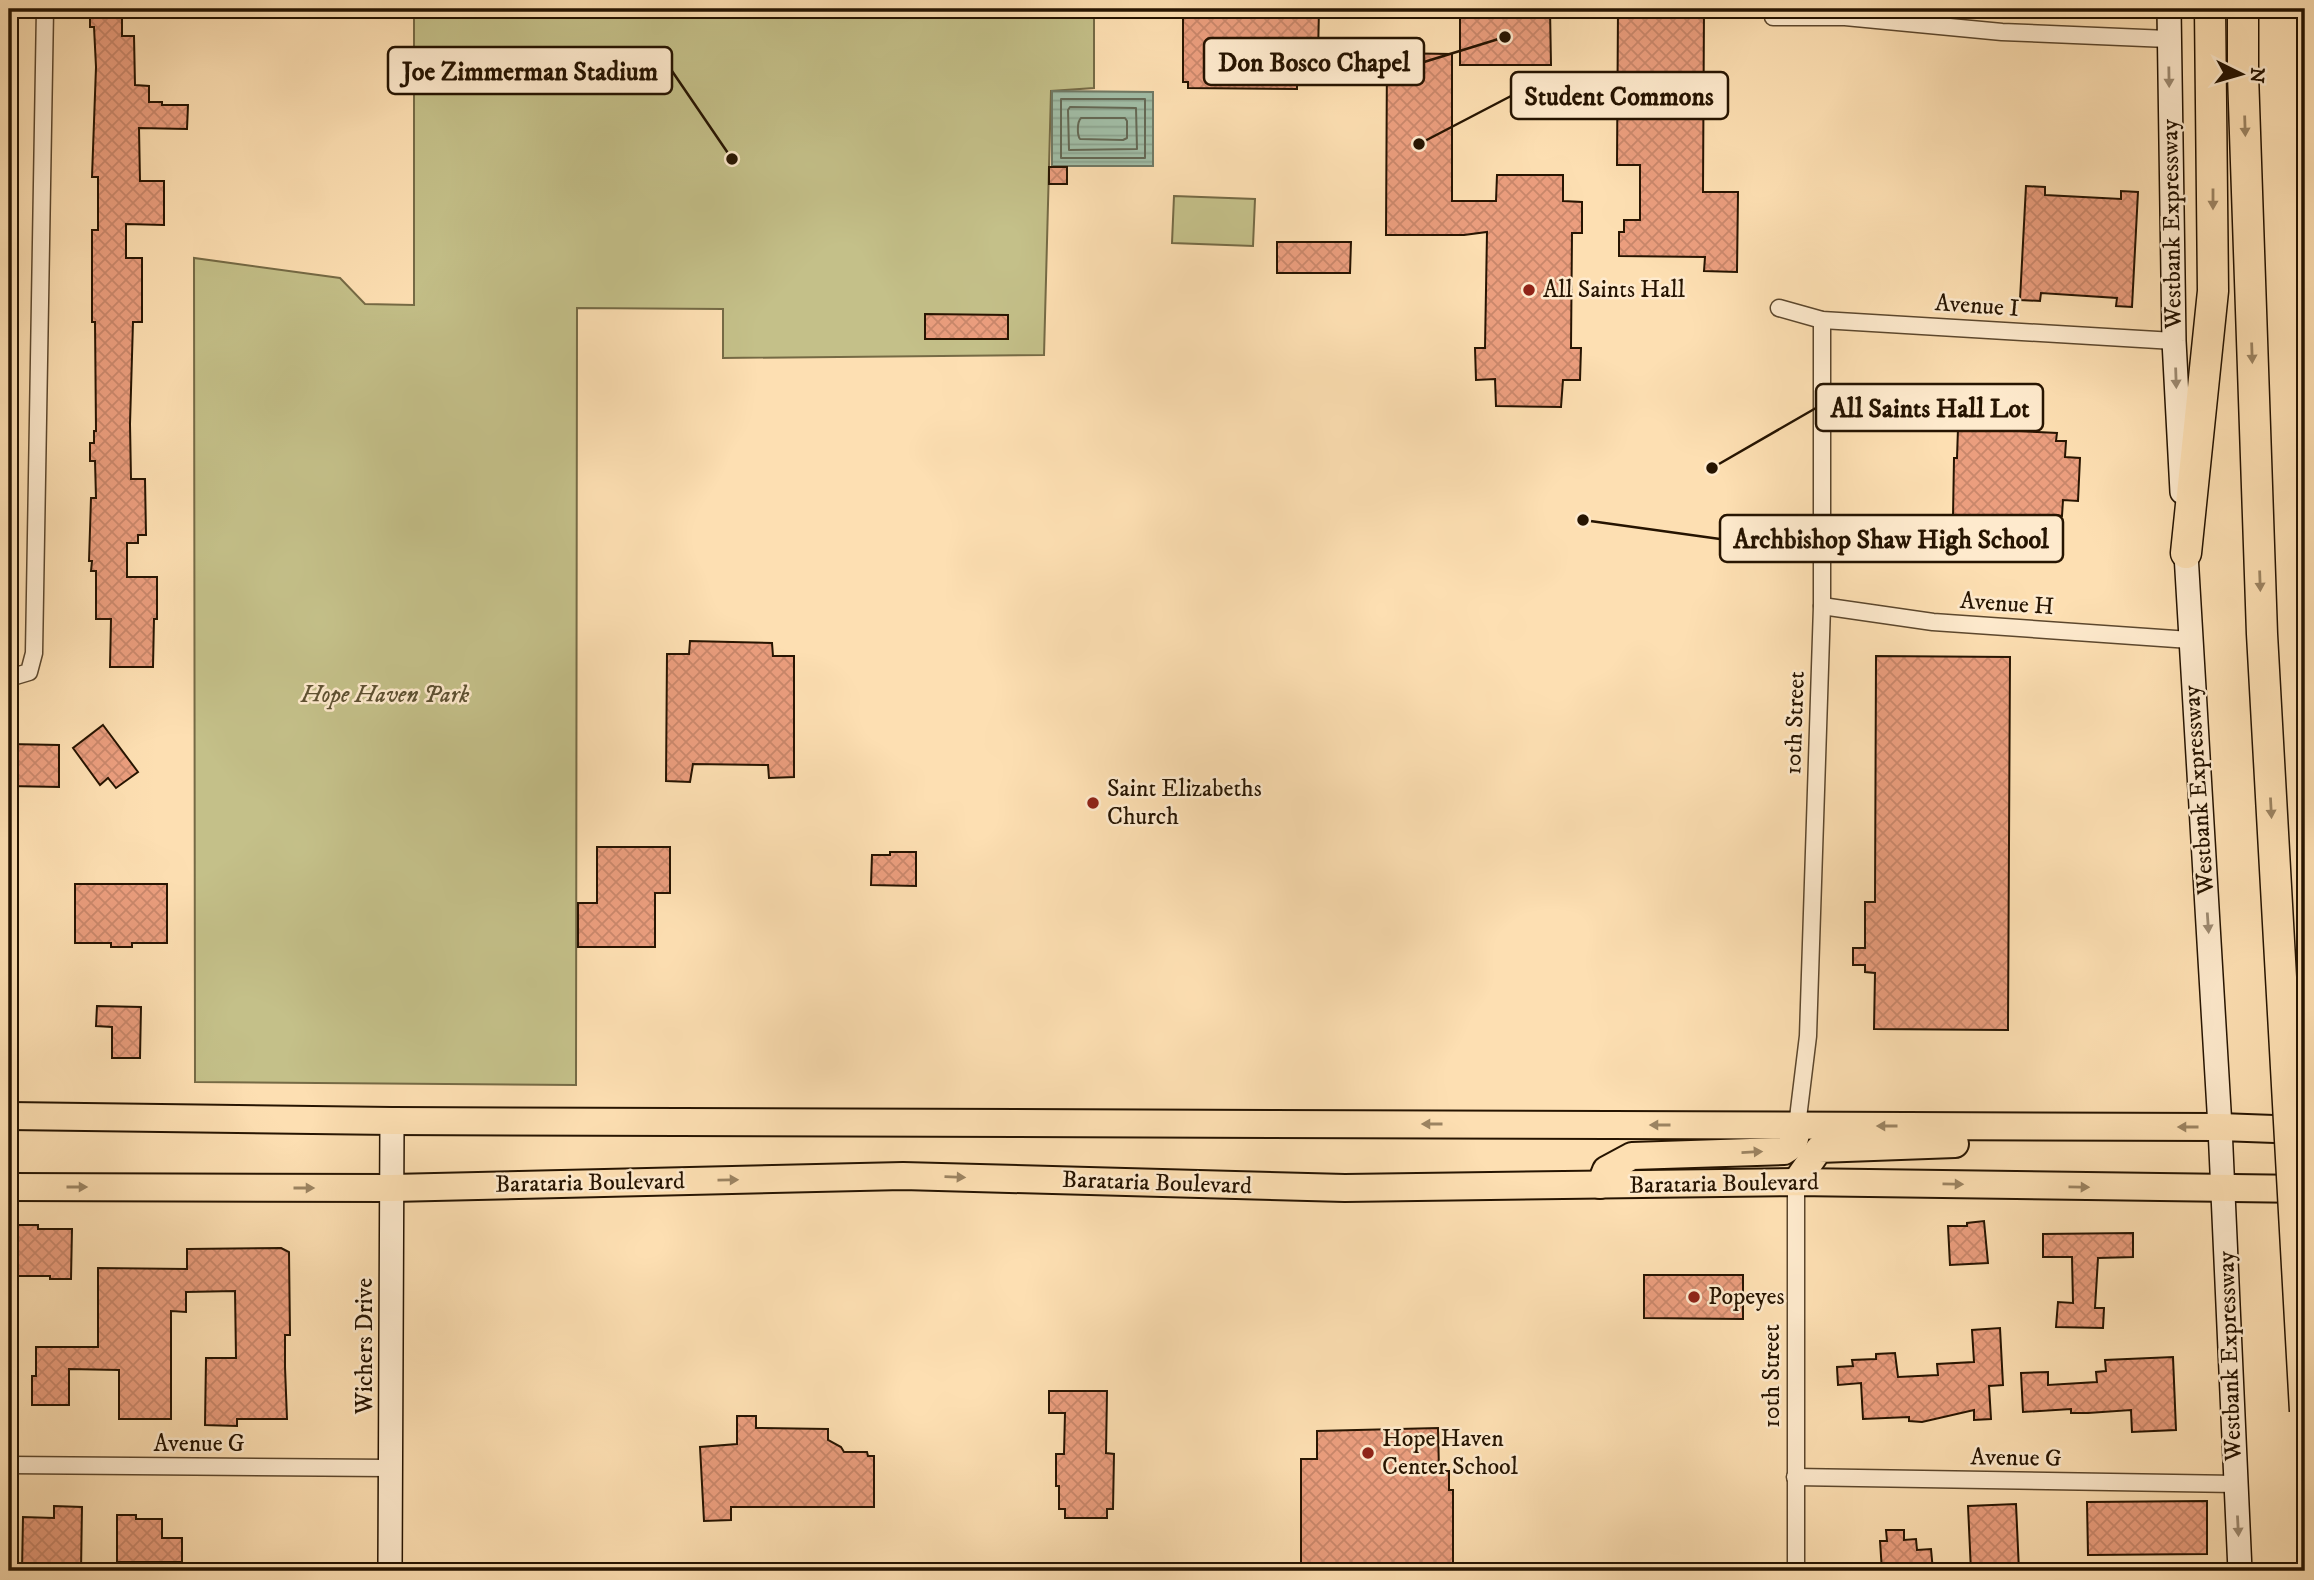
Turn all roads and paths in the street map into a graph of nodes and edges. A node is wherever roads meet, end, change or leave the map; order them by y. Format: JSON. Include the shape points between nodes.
{"nodes":[{"id":1,"x":45,"y":9,"type":"edge"},
{"id":2,"x":2169,"y":9,"type":"edge"},
{"id":3,"x":2210,"y":9,"type":"edge"},
{"id":4,"x":2243,"y":9,"type":"edge"},
{"id":5,"x":1773,"y":16,"type":"dead end"},
{"id":6,"x":2168,"y":39,"type":"junction"},
{"id":7,"x":1779,"y":308,"type":"dead end"},
{"id":8,"x":1822,"y":320,"type":"junction"},
{"id":9,"x":2174,"y":341,"type":"junction"},
{"id":10,"x":2186,"y":553,"type":"junction"},
{"id":11,"x":1822,"y":606,"type":"junction"},
{"id":12,"x":2190,"y":640,"type":"junction"},
{"id":13,"x":9,"y":678,"type":"edge"},
{"id":14,"x":9,"y":1116,"type":"edge"},
{"id":15,"x":392,"y":1121,"type":"junction"},
{"id":16,"x":1797,"y":1126,"type":"junction"},
{"id":17,"x":2007,"y":1126,"type":"junction"},
{"id":18,"x":2220,"y":1127,"type":"junction"},
{"id":19,"x":2305,"y":1130,"type":"edge"},
{"id":20,"x":1796,"y":1182,"type":"junction"},
{"id":21,"x":1600,"y":1185,"type":"junction"},
{"id":22,"x":9,"y":1187,"type":"edge"},
{"id":23,"x":392,"y":1188,"type":"junction"},
{"id":24,"x":2223,"y":1189,"type":"junction"},
{"id":25,"x":2305,"y":1189,"type":"edge"},
{"id":26,"x":2305,"y":1411,"type":"edge"},
{"id":27,"x":9,"y":1465,"type":"edge"},
{"id":28,"x":390,"y":1468,"type":"junction"},
{"id":29,"x":1795,"y":1477,"type":"junction"},
{"id":30,"x":2236,"y":1485,"type":"junction"},
{"id":31,"x":390,"y":1571,"type":"edge"},
{"id":32,"x":1796,"y":1571,"type":"edge"},
{"id":33,"x":2240,"y":1571,"type":"edge"}],
"edges":[{"from":1,"to":13,"type":"street","via":[[34,653],[29,671]]},
{"from":2,"to":6,"type":"main road","name":"Westbank Expressway"},
{"from":3,"to":10,"type":"highway","one_way":true,"via":[[2213,291]]},
{"from":4,"to":26,"type":"highway","one_way":true,"bridge":true,"via":[[2262,634]]},
{"from":5,"to":6,"type":"street"},
{"from":6,"to":9,"type":"main road","name":"Westbank Expressway","one_way":true},
{"from":7,"to":8,"type":"street","name":"Avenue I"},
{"from":8,"to":9,"type":"street","name":"Avenue I"},
{"from":8,"to":11,"type":"street","name":"10th Street"},
{"from":9,"to":10,"type":"main road","name":"Westbank Expressway","one_way":true},
{"from":10,"to":12,"type":"main road","name":"Westbank Expressway"},
{"from":11,"to":12,"type":"street","name":"Avenue H","via":[[1933,622]]},
{"from":11,"to":16,"type":"street","name":"10th Street","via":[[1808,1036]]},
{"from":12,"to":18,"type":"main road","name":"Westbank Expressway","one_way":true},
{"from":14,"to":15,"type":"main road"},
{"from":16,"to":15,"type":"main road","one_way":true},
{"from":15,"to":23,"type":"main road","name":"Wichers Drive"},
{"from":17,"to":16,"type":"main road","one_way":true},
{"from":21,"to":16,"type":"main road","one_way":true,"via":[[1606,1170],[1632,1156],[1784,1151],[1792,1147]]},
{"from":18,"to":17,"type":"main road","one_way":true},
{"from":17,"to":20,"type":"main road","via":[[1988,1142],[1819,1149]]},
{"from":18,"to":19,"type":"main road"},
{"from":18,"to":24,"type":"main road","name":"Westbank Expressway"},
{"from":20,"to":21,"type":"main road","name":"Barataria Boulevard"},
{"from":20,"to":24,"type":"main road","name":"Barataria Boulevard","one_way":true},
{"from":20,"to":29,"type":"street","name":"10th Street"},
{"from":23,"to":21,"type":"main road","name":"Barataria Boulevard","one_way":true,"via":[[903,1176],[1345,1188]]},
{"from":22,"to":23,"type":"main road","name":"Barataria Boulevard","one_way":true},
{"from":23,"to":28,"type":"main road","name":"Wichers Drive"},
{"from":24,"to":25,"type":"main road","name":"Barataria Boulevard"},
{"from":24,"to":30,"type":"main road","name":"Westbank Expressway"},
{"from":27,"to":28,"type":"street","name":"Avenue G"},
{"from":28,"to":31,"type":"main road","name":"Wichers Drive"},
{"from":29,"to":30,"type":"street","name":"Avenue G"},
{"from":29,"to":32,"type":"street","name":"10th Street"},
{"from":30,"to":33,"type":"main road","name":"Westbank Expressway","one_way":true}]}
